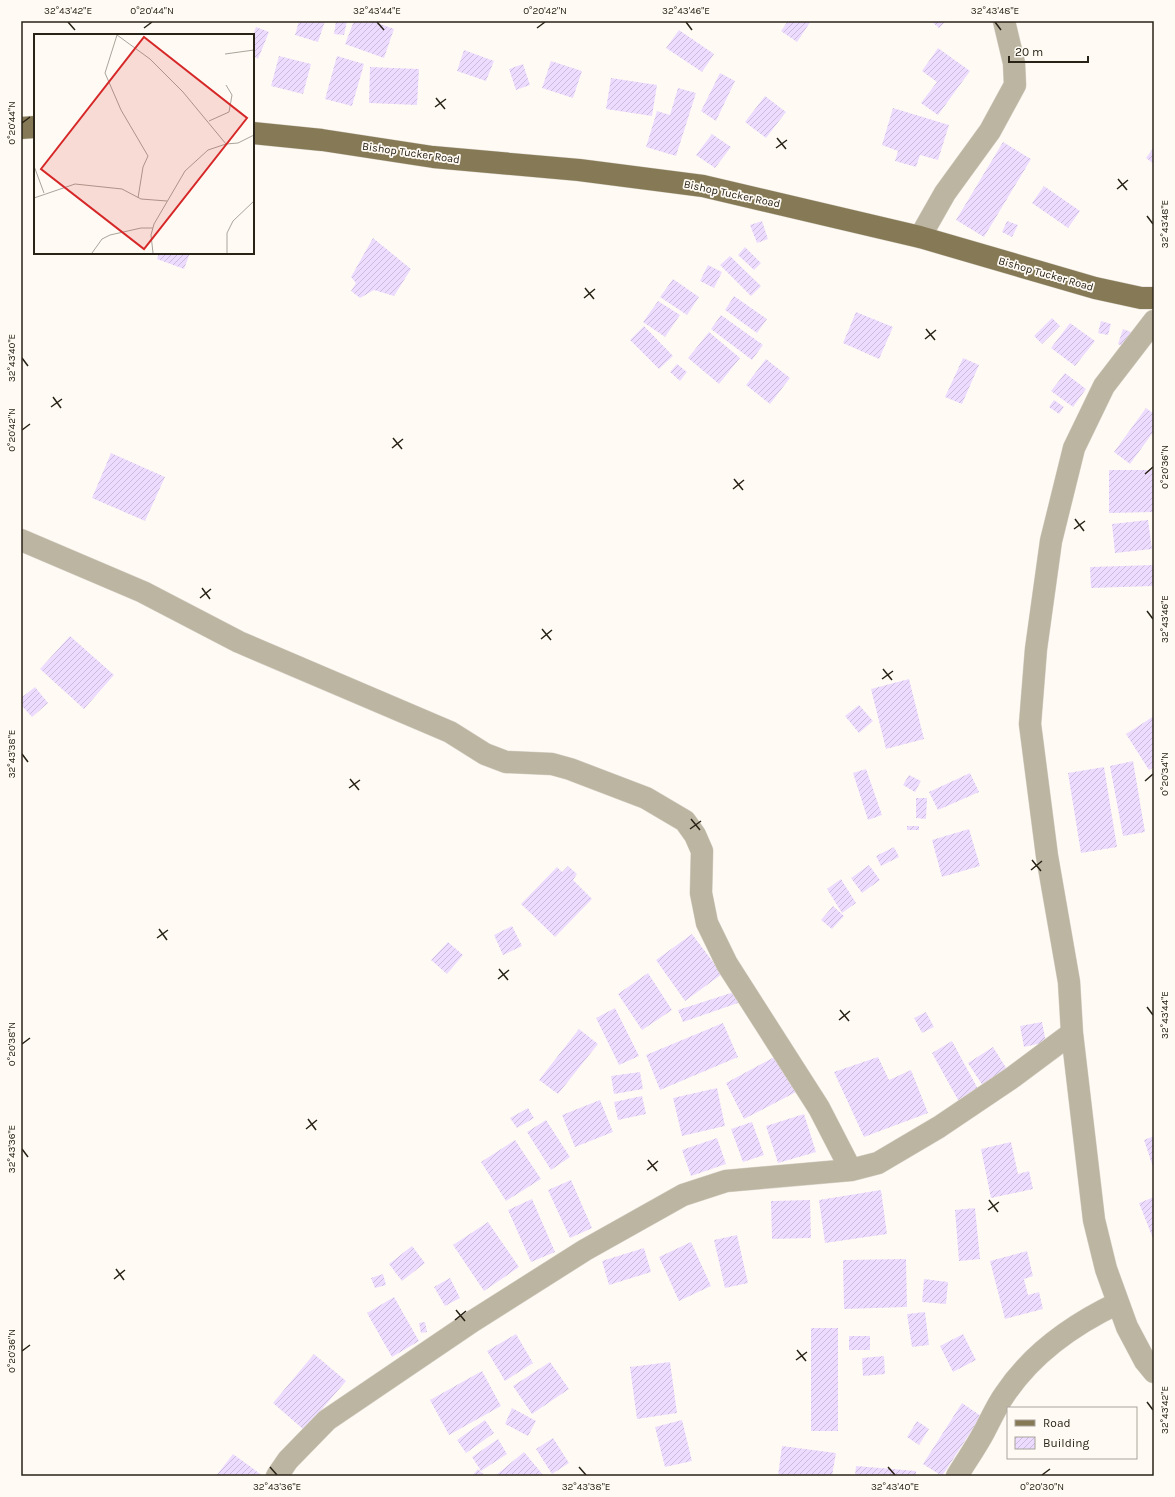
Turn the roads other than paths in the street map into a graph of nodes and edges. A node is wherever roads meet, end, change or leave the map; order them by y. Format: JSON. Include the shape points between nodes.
{"nodes":[{"id":1,"x":1004,"y":21,"type":"edge"},
{"id":2,"x":34,"y":127,"type":"edge"},
{"id":3,"x":21,"y":128,"type":"edge"},
{"id":4,"x":254,"y":133,"type":"edge"},
{"id":5,"x":920,"y":238,"type":"junction"},
{"id":6,"x":1154,"y":298,"type":"edge"},
{"id":7,"x":1154,"y":321,"type":"edge"},
{"id":8,"x":21,"y":540,"type":"edge"},
{"id":9,"x":1072,"y":1033,"type":"junction"},
{"id":10,"x":851,"y":1170,"type":"junction"},
{"id":11,"x":1118,"y":1303,"type":"junction"},
{"id":12,"x":1154,"y":1372,"type":"edge"},
{"id":13,"x":277,"y":1476,"type":"edge"},
{"id":14,"x":957,"y":1476,"type":"edge"}],
"edges":[{"from":1,"to":5,"type":"street","via":[[1014,63],[1015,85],[990,131],[945,193]]},
{"from":2,"to":3,"type":"main road"},
{"from":4,"to":5,"type":"main road","name":"Bishop Tucker Road","via":[[322,140],[433,157],[579,170],[703,186]]},
{"from":5,"to":6,"type":"main road","name":"Bishop Tucker Road","via":[[1096,288],[1141,298]]},
{"from":7,"to":9,"type":"street","via":[[1104,386],[1074,448],[1051,541],[1036,650],[1030,724],[1047,856],[1069,982]]},
{"from":8,"to":10,"type":"street","via":[[143,592],[239,642],[450,732],[485,754],[506,762],[552,764],[570,769],[646,798],[685,821],[702,851],[701,893],[707,924],[727,964],[819,1108]]},
{"from":9,"to":10,"type":"street","via":[[940,1127],[878,1163]]},
{"from":9,"to":11,"type":"street","via":[[1094,1220],[1106,1269]]},
{"from":10,"to":13,"type":"street","via":[[726,1180],[683,1195],[585,1250],[378,1384],[327,1420],[288,1460]]},
{"from":11,"to":12,"type":"street","via":[[1145,1361]]},
{"from":11,"to":14,"type":"street","via":[[1067,1332],[1028,1364],[1004,1394],[984,1433]]}]}
